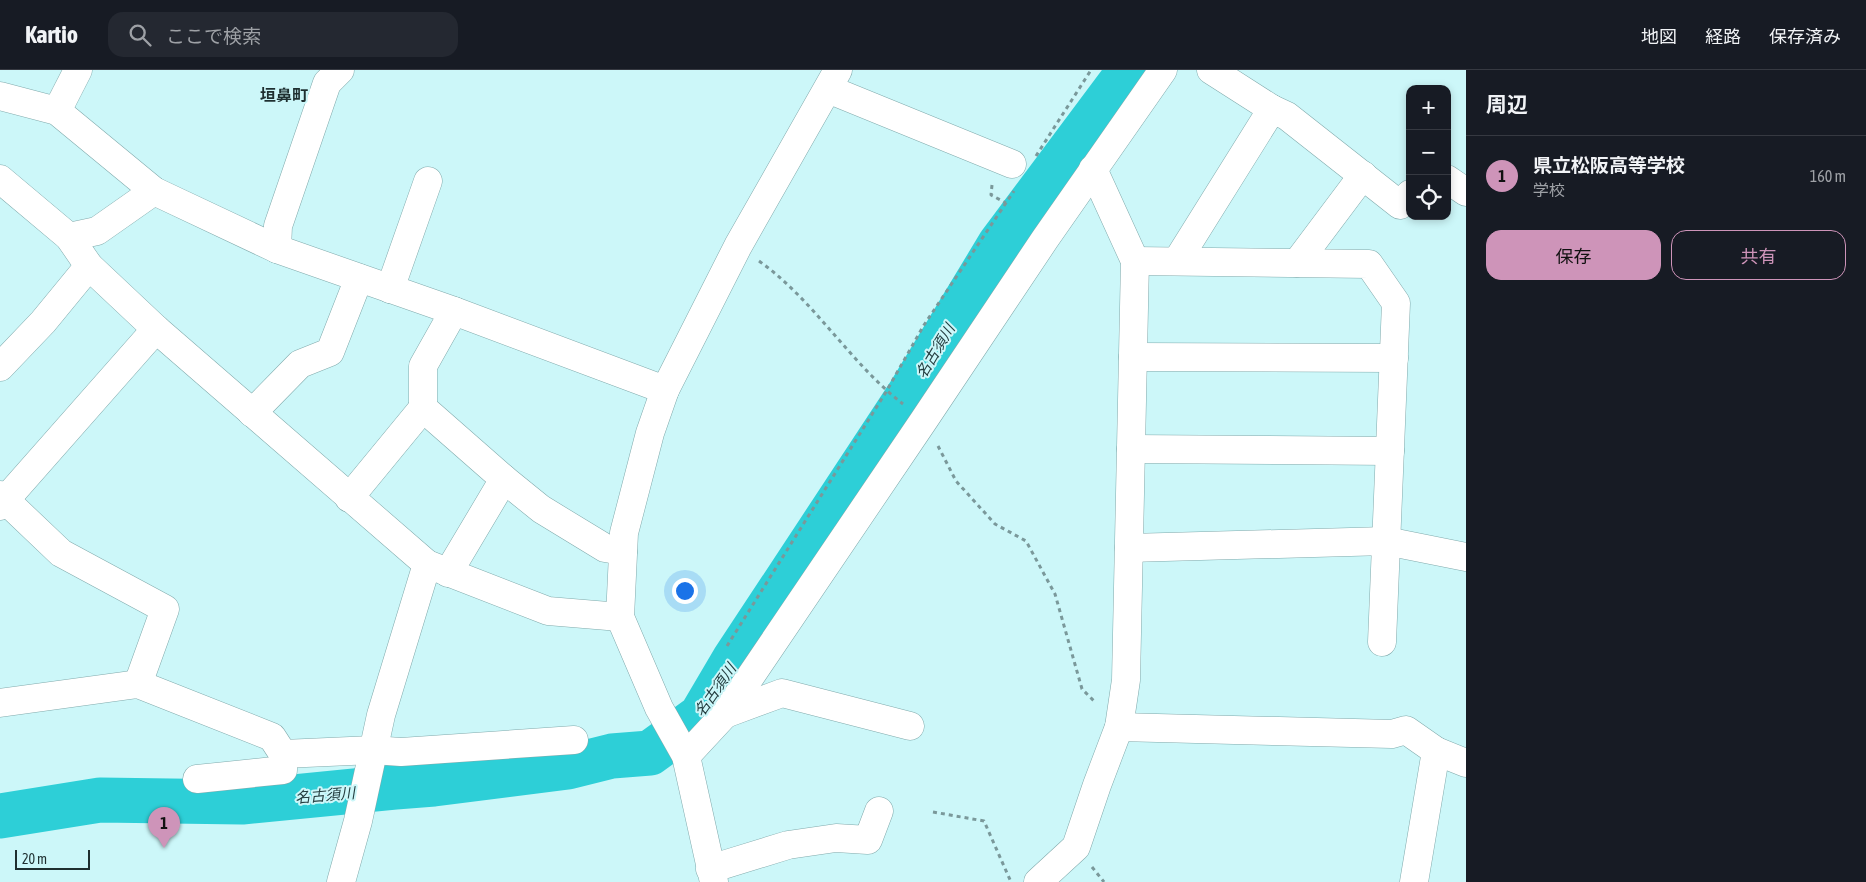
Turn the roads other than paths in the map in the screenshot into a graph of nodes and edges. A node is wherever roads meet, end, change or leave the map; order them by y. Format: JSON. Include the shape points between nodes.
{"nodes":[{"id":1,"x":78,"y":70,"type":"edge"},
{"id":2,"x":340,"y":70,"type":"edge"},
{"id":3,"x":1163,"y":70,"type":"edge"},
{"id":4,"x":1211,"y":70,"type":"edge"},
{"id":5,"x":833,"y":79,"type":"edge"},
{"id":6,"x":0,"y":96,"type":"edge"},
{"id":7,"x":1272,"y":109,"type":"junction"},
{"id":8,"x":57,"y":111,"type":"junction"},
{"id":9,"x":1093,"y":169,"type":"junction"},
{"id":10,"x":1020,"y":171,"type":"road end"},
{"id":11,"x":1363,"y":176,"type":"junction"},
{"id":12,"x":0,"y":180,"type":"edge"},
{"id":13,"x":428,"y":182,"type":"dead end"},
{"id":14,"x":1451,"y":182,"type":"edge"},
{"id":15,"x":154,"y":191,"type":"junction"},
{"id":16,"x":1466,"y":192,"type":"edge"},
{"id":17,"x":1406,"y":198,"type":"edge"},
{"id":18,"x":69,"y":237,"type":"junction"},
{"id":19,"x":277,"y":249,"type":"junction"},
{"id":20,"x":1135,"y":261,"type":"junction"},
{"id":21,"x":1176,"y":261,"type":"junction"},
{"id":22,"x":1297,"y":263,"type":"junction"},
{"id":23,"x":89,"y":266,"type":"junction"},
{"id":24,"x":359,"y":278,"type":"junction"},
{"id":25,"x":390,"y":289,"type":"junction"},
{"id":26,"x":454,"y":311,"type":"junction"},
{"id":27,"x":156,"y":329,"type":"junction"},
{"id":28,"x":1133,"y":357,"type":"junction"},
{"id":29,"x":1394,"y":358,"type":"junction"},
{"id":30,"x":0,"y":367,"type":"edge"},
{"id":31,"x":665,"y":390,"type":"junction"},
{"id":32,"x":423,"y":408,"type":"junction"},
{"id":33,"x":252,"y":414,"type":"junction"},
{"id":34,"x":1131,"y":449,"type":"junction"},
{"id":35,"x":1390,"y":451,"type":"junction"},
{"id":36,"x":504,"y":479,"type":"junction"},
{"id":37,"x":349,"y":498,"type":"junction"},
{"id":38,"x":2,"y":500,"type":"edge"},
{"id":39,"x":1386,"y":541,"type":"junction"},
{"id":40,"x":1129,"y":548,"type":"junction"},
{"id":41,"x":623,"y":551,"type":"junction"},
{"id":42,"x":1466,"y":558,"type":"edge"},
{"id":43,"x":437,"y":569,"type":"junction"},
{"id":44,"x":620,"y":617,"type":"junction"},
{"id":45,"x":1382,"y":642,"type":"dead end"},
{"id":46,"x":138,"y":684,"type":"junction"},
{"id":47,"x":0,"y":703,"type":"edge"},
{"id":48,"x":725,"y":714,"type":"junction"},
{"id":49,"x":910,"y":726,"type":"dead end"},
{"id":50,"x":1119,"y":727,"type":"junction"},
{"id":51,"x":574,"y":740,"type":"dead end"},
{"id":52,"x":373,"y":750,"type":"junction"},
{"id":53,"x":1436,"y":751,"type":"junction"},
{"id":54,"x":282,"y":754,"type":"junction"},
{"id":55,"x":686,"y":756,"type":"junction"},
{"id":56,"x":1466,"y":763,"type":"edge"},
{"id":57,"x":197,"y":779,"type":"dead end"},
{"id":58,"x":879,"y":811,"type":"dead end"},
{"id":59,"x":712,"y":875,"type":"edge"},
{"id":60,"x":341,"y":882,"type":"edge"},
{"id":61,"x":1038,"y":882,"type":"edge"},
{"id":62,"x":1414,"y":882,"type":"edge"}],
"edges":[{"from":1,"to":8,"type":"street"},
{"from":2,"to":19,"type":"street","via":[[327,83],[278,226]]},
{"from":3,"to":9,"type":"street"},
{"from":4,"to":7,"type":"street"},
{"from":5,"to":10,"type":"street"},
{"from":5,"to":31,"type":"street","via":[[738,246]]},
{"from":6,"to":8,"type":"street"},
{"from":7,"to":11,"type":"street","via":[[1287,116]]},
{"from":7,"to":21,"type":"street"},
{"from":8,"to":15,"type":"street"},
{"from":9,"to":20,"type":"street"},
{"from":9,"to":48,"type":"street"},
{"from":11,"to":17,"type":"street","via":[[1400,205]]},
{"from":11,"to":22,"type":"street"},
{"from":12,"to":18,"type":"street"},
{"from":13,"to":25,"type":"street"},
{"from":14,"to":16,"type":"street"},
{"from":15,"to":18,"type":"street","via":[[97,231]]},
{"from":15,"to":19,"type":"street"},
{"from":18,"to":23,"type":"street"},
{"from":19,"to":24,"type":"street"},
{"from":20,"to":21,"type":"street"},
{"from":20,"to":28,"type":"street"},
{"from":21,"to":22,"type":"street"},
{"from":22,"to":29,"type":"street","via":[[1369,264],[1396,303]]},
{"from":23,"to":27,"type":"street"},
{"from":23,"to":30,"type":"street","via":[[43,322]]},
{"from":24,"to":25,"type":"street"},
{"from":24,"to":33,"type":"street","via":[[330,352],[300,364]]},
{"from":25,"to":26,"type":"street"},
{"from":26,"to":31,"type":"street"},
{"from":26,"to":32,"type":"street","via":[[423,366]]},
{"from":27,"to":33,"type":"street"},
{"from":27,"to":38,"type":"street"},
{"from":28,"to":29,"type":"street"},
{"from":28,"to":34,"type":"street"},
{"from":29,"to":35,"type":"street"},
{"from":31,"to":41,"type":"street","via":[[624,533]]},
{"from":32,"to":36,"type":"street"},
{"from":32,"to":37,"type":"street"},
{"from":33,"to":37,"type":"street"},
{"from":34,"to":35,"type":"street"},
{"from":34,"to":40,"type":"street"},
{"from":35,"to":39,"type":"street"},
{"from":36,"to":41,"type":"street","via":[[541,509],[605,548]]},
{"from":36,"to":43,"type":"street"},
{"from":37,"to":43,"type":"street"},
{"from":38,"to":46,"type":"street","via":[[61,553],[165,608]]},
{"from":39,"to":40,"type":"street"},
{"from":39,"to":42,"type":"street"},
{"from":39,"to":45,"type":"street"},
{"from":40,"to":50,"type":"street","via":[[1126,680]]},
{"from":41,"to":44,"type":"street"},
{"from":43,"to":44,"type":"street","via":[[548,611]]},
{"from":43,"to":52,"type":"street","via":[[380,715]]},
{"from":44,"to":55,"type":"street","via":[[659,708]]},
{"from":46,"to":47,"type":"street"},
{"from":46,"to":54,"type":"street","via":[[272,738]]},
{"from":48,"to":49,"type":"street","via":[[782,692]]},
{"from":48,"to":55,"type":"street"},
{"from":50,"to":53,"type":"street","via":[[1392,734],[1406,730]]},
{"from":50,"to":61,"type":"street","via":[[1076,847]]},
{"from":51,"to":52,"type":"street","via":[[401,752]]},
{"from":52,"to":54,"type":"street"},
{"from":52,"to":60,"type":"street"},
{"from":53,"to":56,"type":"street"},
{"from":53,"to":62,"type":"street"},
{"from":54,"to":57,"type":"street","via":[[283,770]]},
{"from":55,"to":59,"type":"street"},
{"from":58,"to":59,"type":"street","via":[[868,840],[836,838],[788,844]]}]}
